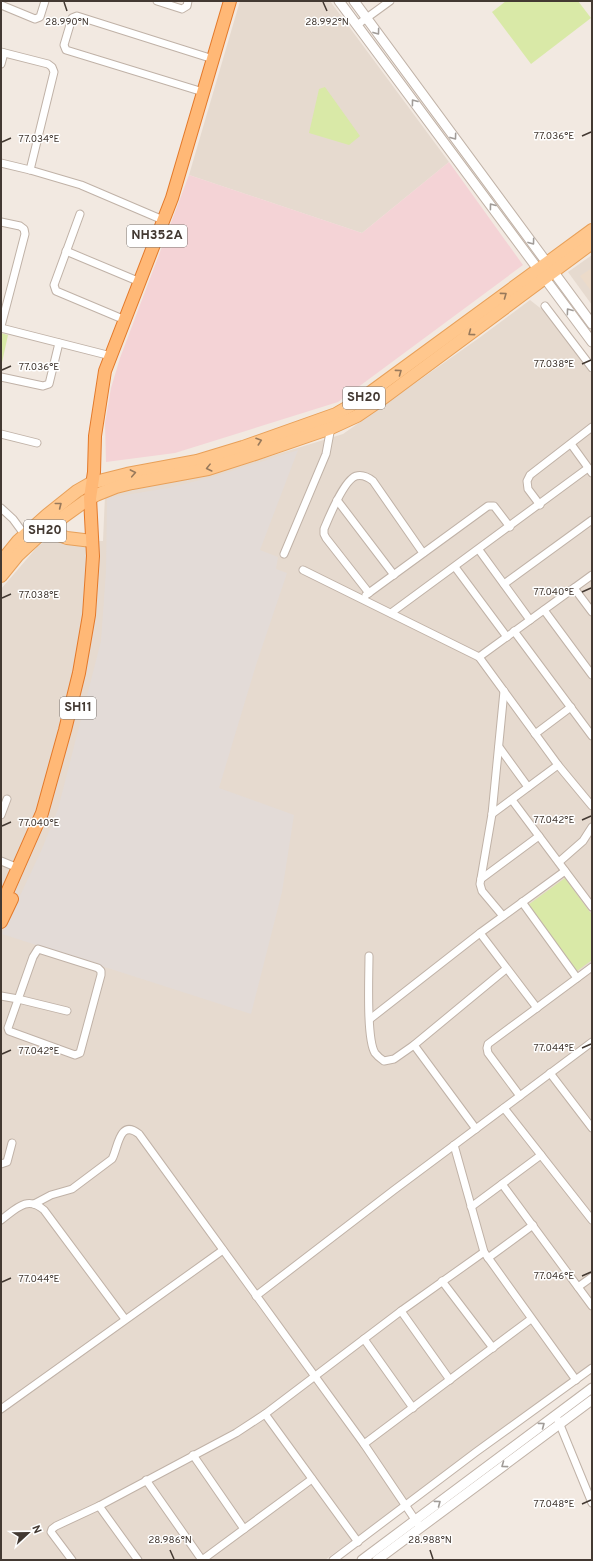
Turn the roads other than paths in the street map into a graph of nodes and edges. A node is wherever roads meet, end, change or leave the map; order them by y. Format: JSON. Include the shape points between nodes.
{"nodes":[{"id":1,"x":45,"y":1,"type":"edge"},
{"id":2,"x":157,"y":1,"type":"edge"},
{"id":3,"x":188,"y":1,"type":"edge"},
{"id":4,"x":230,"y":1,"type":"edge"},
{"id":5,"x":339,"y":1,"type":"edge"},
{"id":6,"x":354,"y":1,"type":"edge"},
{"id":7,"x":390,"y":1,"type":"edge"},
{"id":8,"x":1,"y":5,"type":"edge"},
{"id":9,"x":367,"y":18,"type":"junction"},
{"id":10,"x":357,"y":25,"type":"junction"},
{"id":11,"x":2,"y":52,"type":"edge"},
{"id":12,"x":213,"y":60,"type":"junction"},
{"id":13,"x":1,"y":64,"type":"edge"},
{"id":14,"x":203,"y":92,"type":"junction"},
{"id":15,"x":1,"y":163,"type":"edge"},
{"id":16,"x":30,"y":170,"type":"junction"},
{"id":17,"x":80,"y":214,"type":"dead end"},
{"id":18,"x":163,"y":220,"type":"junction"},
{"id":19,"x":1,"y":222,"type":"edge"},
{"id":20,"x":592,"y":230,"type":"edge"},
{"id":21,"x":592,"y":243,"type":"edge"},
{"id":22,"x":66,"y":252,"type":"junction"},
{"id":23,"x":546,"y":270,"type":"junction"},
{"id":24,"x":140,"y":282,"type":"junction"},
{"id":25,"x":545,"y":306,"type":"dead end"},
{"id":26,"x":125,"y":320,"type":"junction"},
{"id":27,"x":592,"y":324,"type":"edge"},
{"id":28,"x":1,"y":327,"type":"edge"},
{"id":29,"x":592,"y":342,"type":"edge"},
{"id":30,"x":60,"y":343,"type":"junction"},
{"id":31,"x":111,"y":356,"type":"junction"},
{"id":32,"x":592,"y":368,"type":"edge"},
{"id":33,"x":1,"y":377,"type":"edge"},
{"id":34,"x":329,"y":422,"type":"junction"},
{"id":35,"x":592,"y":427,"type":"edge"},
{"id":36,"x":2,"y":437,"type":"edge"},
{"id":37,"x":37,"y":443,"type":"dead end"},
{"id":38,"x":570,"y":444,"type":"junction"},
{"id":39,"x":590,"y":471,"type":"edge"},
{"id":40,"x":93,"y":479,"type":"junction"},
{"id":41,"x":93,"y":497,"type":"junction"},
{"id":42,"x":337,"y":500,"type":"junction"},
{"id":43,"x":540,"y":505,"type":"junction"},
{"id":44,"x":1,"y":508,"type":"edge"},
{"id":45,"x":592,"y":520,"type":"edge"},
{"id":46,"x":510,"y":527,"type":"junction"},
{"id":47,"x":45,"y":530,"type":"junction"},
{"id":48,"x":28,"y":539,"type":"junction"},
{"id":49,"x":92,"y":541,"type":"junction"},
{"id":50,"x":479,"y":550,"type":"junction"},
{"id":51,"x":423,"y":553,"type":"junction"},
{"id":52,"x":284,"y":554,"type":"dead end"},
{"id":53,"x":1,"y":562,"type":"edge"},
{"id":54,"x":455,"y":567,"type":"junction"},
{"id":55,"x":303,"y":570,"type":"dead end"},
{"id":56,"x":394,"y":575,"type":"junction"},
{"id":57,"x":592,"y":575,"type":"edge"},
{"id":58,"x":1,"y":576,"type":"edge"},
{"id":59,"x":504,"y":584,"type":"junction"},
{"id":60,"x":574,"y":588,"type":"junction"},
{"id":61,"x":369,"y":593,"type":"junction"},
{"id":62,"x":361,"y":599,"type":"junction"},
{"id":63,"x":544,"y":610,"type":"junction"},
{"id":64,"x":592,"y":612,"type":"edge"},
{"id":65,"x":391,"y":613,"type":"junction"},
{"id":66,"x":530,"y":620,"type":"junction"},
{"id":67,"x":514,"y":631,"type":"junction"},
{"id":68,"x":507,"y":637,"type":"junction"},
{"id":69,"x":479,"y":657,"type":"junction"},
{"id":70,"x":592,"y":675,"type":"edge"},
{"id":71,"x":504,"y":691,"type":"junction"},
{"id":72,"x":571,"y":707,"type":"junction"},
{"id":73,"x":535,"y":734,"type":"junction"},
{"id":74,"x":592,"y":736,"type":"edge"},
{"id":75,"x":499,"y":747,"type":"junction"},
{"id":76,"x":558,"y":765,"type":"junction"},
{"id":77,"x":528,"y":787,"type":"junction"},
{"id":78,"x":7,"y":799,"type":"dead end"},
{"id":79,"x":512,"y":800,"type":"junction"},
{"id":80,"x":592,"y":806,"type":"edge"},
{"id":81,"x":492,"y":814,"type":"junction"},
{"id":82,"x":1,"y":815,"type":"edge"},
{"id":83,"x":592,"y":827,"type":"edge"},
{"id":84,"x":539,"y":836,"type":"junction"},
{"id":85,"x":1,"y":861,"type":"edge"},
{"id":86,"x":559,"y":862,"type":"junction"},
{"id":87,"x":18,"y":868,"type":"junction"},
{"id":88,"x":565,"y":871,"type":"junction"},
{"id":89,"x":481,"y":879,"type":"junction"},
{"id":90,"x":522,"y":902,"type":"junction"},
{"id":91,"x":592,"y":907,"type":"edge"},
{"id":92,"x":4,"y":910,"type":"edge"},
{"id":93,"x":503,"y":916,"type":"junction"},
{"id":94,"x":480,"y":933,"type":"junction"},
{"id":95,"x":369,"y":956,"type":"dead end"},
{"id":96,"x":592,"y":967,"type":"edge"},
{"id":97,"x":506,"y":969,"type":"junction"},
{"id":98,"x":577,"y":978,"type":"junction"},
{"id":99,"x":1,"y":996,"type":"edge"},
{"id":100,"x":18,"y":999,"type":"junction"},
{"id":101,"x":537,"y":1008,"type":"junction"},
{"id":102,"x":67,"y":1011,"type":"dead end"},
{"id":103,"x":370,"y":1020,"type":"junction"},
{"id":104,"x":592,"y":1042,"type":"edge"},
{"id":105,"x":414,"y":1045,"type":"junction"},
{"id":106,"x":550,"y":1073,"type":"junction"},
{"id":107,"x":520,"y":1096,"type":"junction"},
{"id":108,"x":504,"y":1108,"type":"junction"},
{"id":109,"x":589,"y":1119,"type":"edge"},
{"id":110,"x":592,"y":1128,"type":"edge"},
{"id":111,"x":476,"y":1129,"type":"junction"},
{"id":112,"x":12,"y":1143,"type":"dead end"},
{"id":113,"x":454,"y":1145,"type":"junction"},
{"id":114,"x":541,"y":1155,"type":"junction"},
{"id":115,"x":1,"y":1164,"type":"edge"},
{"id":116,"x":502,"y":1184,"type":"junction"},
{"id":117,"x":34,"y":1204,"type":"junction"},
{"id":118,"x":471,"y":1207,"type":"junction"},
{"id":119,"x":1,"y":1220,"type":"edge"},
{"id":120,"x":592,"y":1220,"type":"edge"},
{"id":121,"x":533,"y":1225,"type":"junction"},
{"id":122,"x":223,"y":1250,"type":"junction"},
{"id":123,"x":484,"y":1252,"type":"junction"},
{"id":124,"x":488,"y":1258,"type":"junction"},
{"id":125,"x":592,"y":1277,"type":"edge"},
{"id":126,"x":442,"y":1281,"type":"junction"},
{"id":127,"x":578,"y":1287,"type":"junction"},
{"id":128,"x":256,"y":1296,"type":"junction"},
{"id":129,"x":592,"y":1306,"type":"edge"},
{"id":130,"x":401,"y":1311,"type":"junction"},
{"id":131,"x":125,"y":1319,"type":"junction"},
{"id":132,"x":532,"y":1319,"type":"junction"},
{"id":133,"x":364,"y":1339,"type":"junction"},
{"id":134,"x":493,"y":1348,"type":"junction"},
{"id":135,"x":592,"y":1368,"type":"edge"},
{"id":136,"x":315,"y":1376,"type":"junction"},
{"id":137,"x":450,"y":1380,"type":"junction"},
{"id":138,"x":576,"y":1380,"type":"junction"},
{"id":139,"x":592,"y":1388,"type":"edge"},
{"id":140,"x":592,"y":1400,"type":"edge"},
{"id":141,"x":2,"y":1407,"type":"edge"},
{"id":142,"x":413,"y":1408,"type":"junction"},
{"id":143,"x":265,"y":1414,"type":"junction"},
{"id":144,"x":557,"y":1420,"type":"junction"},
{"id":145,"x":364,"y":1444,"type":"junction"},
{"id":146,"x":193,"y":1455,"type":"junction"},
{"id":147,"x":312,"y":1479,"type":"junction"},
{"id":148,"x":146,"y":1480,"type":"junction"},
{"id":149,"x":592,"y":1503,"type":"edge"},
{"id":150,"x":99,"y":1506,"type":"junction"},
{"id":151,"x":405,"y":1506,"type":"junction"},
{"id":152,"x":418,"y":1523,"type":"junction"},
{"id":153,"x":244,"y":1529,"type":"junction"},
{"id":154,"x":358,"y":1542,"type":"junction"},
{"id":155,"x":72,"y":1560,"type":"edge"},
{"id":156,"x":138,"y":1560,"type":"edge"},
{"id":157,"x":202,"y":1560,"type":"edge"},
{"id":158,"x":333,"y":1560,"type":"edge"},
{"id":159,"x":362,"y":1560,"type":"edge"},
{"id":160,"x":377,"y":1560,"type":"edge"}],
"edges":[{"from":1,"to":8,"type":"street","via":[[40,17],[36,19]]},
{"from":2,"to":3,"type":"street","via":[[182,9],[187,6]]},
{"from":4,"to":12,"type":"highway","number":"NH352A"},
{"from":5,"to":10,"type":"street"},
{"from":6,"to":9,"type":"street"},
{"from":7,"to":9,"type":"street"},
{"from":9,"to":10,"type":"street"},
{"from":9,"to":23,"type":"street","one_way":true},
{"from":23,"to":10,"type":"street","one_way":true},
{"from":11,"to":13,"type":"street"},
{"from":11,"to":16,"type":"street","via":[[48,64],[54,72]]},
{"from":12,"to":14,"type":"highway","number":"NH352A"},
{"from":12,"to":14,"type":"street","via":[[77,16],[72,18],[64,46],[66,50]]},
{"from":14,"to":18,"type":"highway","number":"NH352A","via":[[172,198]]},
{"from":15,"to":16,"type":"street"},
{"from":16,"to":18,"type":"street","via":[[81,185]]},
{"from":17,"to":22,"type":"street"},
{"from":18,"to":24,"type":"highway","number":"NH352A"},
{"from":19,"to":28,"type":"street","via":[[20,226],[25,234]]},
{"from":20,"to":23,"type":"main road","number":"SH20"},
{"from":21,"to":23,"type":"main road","number":"SH20"},
{"from":22,"to":24,"type":"street"},
{"from":22,"to":26,"type":"street","via":[[54,285],[56,291]]},
{"from":23,"to":27,"type":"street"},
{"from":29,"to":23,"type":"street","one_way":true},
{"from":23,"to":34,"type":"main road","number":"SH20","via":[[382,399],[357,416]]},
{"from":24,"to":26,"type":"highway","number":"NH352A"},
{"from":25,"to":32,"type":"street"},
{"from":26,"to":31,"type":"highway","number":"NH352A"},
{"from":28,"to":30,"type":"street"},
{"from":30,"to":31,"type":"street"},
{"from":30,"to":33,"type":"street","via":[[47,386]]},
{"from":31,"to":40,"type":"highway","number":"NH352A","via":[[105,371],[98,412]]},
{"from":40,"to":34,"type":"main road","number":"SH20","one_way":true,"via":[[197,461]]},
{"from":34,"to":41,"type":"main road","number":"SH20","one_way":true,"via":[[232,462],[116,487]]},
{"from":34,"to":52,"type":"street","via":[[326,454]]},
{"from":35,"to":38,"type":"street"},
{"from":36,"to":37,"type":"street"},
{"from":38,"to":39,"type":"street"},
{"from":38,"to":43,"type":"street","via":[[530,475],[527,481],[528,489]]},
{"from":39,"to":43,"type":"street"},
{"from":40,"to":41,"type":"highway","number":"SH11"},
{"from":48,"to":40,"type":"main road","number":"SH20","one_way":true,"via":[[47,515]]},
{"from":41,"to":47,"type":"main road","number":"SH20"},
{"from":41,"to":49,"type":"highway","number":"SH11"},
{"from":41,"to":92,"type":"highway","number":"SH11","via":[[100,556],[96,616],[86,674],[49,815]]},
{"from":42,"to":51,"type":"street","via":[[348,482],[355,476],[364,475],[373,481]]},
{"from":42,"to":56,"type":"street"},
{"from":42,"to":61,"type":"street","via":[[324,534]]},
{"from":43,"to":46,"type":"street"},
{"from":44,"to":48,"type":"street"},
{"from":45,"to":59,"type":"street"},
{"from":46,"to":50,"type":"street"},
{"from":46,"to":51,"type":"street","via":[[491,505]]},
{"from":47,"to":48,"type":"main road","number":"SH20"},
{"from":47,"to":49,"type":"main road","via":[[66,538]]},
{"from":48,"to":53,"type":"main road","number":"SH20"},
{"from":48,"to":58,"type":"main road","number":"SH20"},
{"from":49,"to":87,"type":"highway","number":"SH11","via":[[89,615],[79,673],[42,813]]},
{"from":50,"to":54,"type":"street"},
{"from":50,"to":59,"type":"street"},
{"from":51,"to":56,"type":"street"},
{"from":54,"to":65,"type":"street"},
{"from":54,"to":68,"type":"street"},
{"from":55,"to":62,"type":"street"},
{"from":56,"to":61,"type":"street"},
{"from":57,"to":60,"type":"street"},
{"from":59,"to":66,"type":"street"},
{"from":60,"to":63,"type":"street"},
{"from":60,"to":64,"type":"street"},
{"from":61,"to":62,"type":"street"},
{"from":62,"to":65,"type":"street"},
{"from":63,"to":66,"type":"street"},
{"from":63,"to":70,"type":"street"},
{"from":65,"to":69,"type":"street"},
{"from":66,"to":67,"type":"street"},
{"from":67,"to":68,"type":"street"},
{"from":67,"to":72,"type":"street"},
{"from":68,"to":69,"type":"street"},
{"from":69,"to":71,"type":"street"},
{"from":71,"to":73,"type":"street"},
{"from":71,"to":75,"type":"street"},
{"from":72,"to":73,"type":"street"},
{"from":72,"to":74,"type":"street"},
{"from":73,"to":76,"type":"street"},
{"from":75,"to":77,"type":"street"},
{"from":75,"to":81,"type":"street"},
{"from":76,"to":77,"type":"street"},
{"from":76,"to":80,"type":"street"},
{"from":77,"to":79,"type":"street"},
{"from":78,"to":82,"type":"street"},
{"from":79,"to":81,"type":"street"},
{"from":79,"to":84,"type":"street"},
{"from":81,"to":89,"type":"street"},
{"from":83,"to":86,"type":"street","via":[[583,841]]},
{"from":84,"to":86,"type":"street"},
{"from":84,"to":89,"type":"street"},
{"from":85,"to":87,"type":"street"},
{"from":86,"to":88,"type":"street"},
{"from":87,"to":92,"type":"highway","number":"SH11"},
{"from":88,"to":90,"type":"street"},
{"from":88,"to":91,"type":"street"},
{"from":89,"to":93,"type":"street","via":[[482,891]]},
{"from":90,"to":93,"type":"street"},
{"from":90,"to":98,"type":"street"},
{"from":93,"to":94,"type":"street"},
{"from":94,"to":97,"type":"street"},
{"from":94,"to":103,"type":"street"},
{"from":95,"to":103,"type":"street"},
{"from":96,"to":98,"type":"street"},
{"from":97,"to":101,"type":"street"},
{"from":97,"to":105,"type":"street"},
{"from":98,"to":101,"type":"street"},
{"from":99,"to":100,"type":"street"},
{"from":100,"to":100,"type":"street","via":[[8,1025],[9,1031],[78,1055],[101,971],[38,949]]},
{"from":100,"to":102,"type":"street"},
{"from":101,"to":107,"type":"street","via":[[488,1044],[487,1048],[488,1053]]},
{"from":103,"to":105,"type":"street","via":[[373,1047],[380,1059],[389,1061]]},
{"from":104,"to":106,"type":"street"},
{"from":105,"to":111,"type":"street"},
{"from":106,"to":107,"type":"street"},
{"from":106,"to":109,"type":"street"},
{"from":107,"to":108,"type":"street"},
{"from":108,"to":111,"type":"street"},
{"from":108,"to":114,"type":"street"},
{"from":109,"to":110,"type":"street"},
{"from":111,"to":113,"type":"street"},
{"from":112,"to":115,"type":"street","via":[[7,1162]]},
{"from":113,"to":118,"type":"street"},
{"from":113,"to":128,"type":"street"},
{"from":114,"to":116,"type":"street"},
{"from":114,"to":120,"type":"street"},
{"from":116,"to":118,"type":"street"},
{"from":116,"to":121,"type":"street"},
{"from":117,"to":119,"type":"street","via":[[21,1205]]},
{"from":117,"to":122,"type":"street","via":[[76,1187],[112,1159],[122,1133],[134,1130]]},
{"from":117,"to":131,"type":"street","via":[[44,1210]]},
{"from":118,"to":123,"type":"street"},
{"from":121,"to":124,"type":"street"},
{"from":121,"to":127,"type":"street"},
{"from":122,"to":128,"type":"street"},
{"from":122,"to":131,"type":"street"},
{"from":123,"to":124,"type":"street"},
{"from":123,"to":126,"type":"street"},
{"from":124,"to":132,"type":"street"},
{"from":125,"to":127,"type":"street"},
{"from":126,"to":130,"type":"street"},
{"from":126,"to":134,"type":"street"},
{"from":127,"to":129,"type":"street"},
{"from":128,"to":136,"type":"street"},
{"from":130,"to":133,"type":"street"},
{"from":130,"to":137,"type":"street"},
{"from":131,"to":141,"type":"street"},
{"from":132,"to":134,"type":"street"},
{"from":132,"to":138,"type":"street"},
{"from":133,"to":136,"type":"street"},
{"from":133,"to":142,"type":"street"},
{"from":134,"to":137,"type":"street"},
{"from":135,"to":138,"type":"street"},
{"from":136,"to":143,"type":"street"},
{"from":136,"to":145,"type":"street"},
{"from":137,"to":142,"type":"street"},
{"from":138,"to":151,"type":"street"},
{"from":139,"to":144,"type":"street"},
{"from":140,"to":144,"type":"street"},
{"from":142,"to":145,"type":"street"},
{"from":143,"to":146,"type":"street","via":[[236,1433]]},
{"from":143,"to":147,"type":"street"},
{"from":144,"to":149,"type":"street"},
{"from":144,"to":152,"type":"street"},
{"from":145,"to":151,"type":"street"},
{"from":146,"to":148,"type":"street"},
{"from":146,"to":153,"type":"street"},
{"from":147,"to":153,"type":"street"},
{"from":147,"to":154,"type":"street"},
{"from":148,"to":150,"type":"street"},
{"from":148,"to":157,"type":"street"},
{"from":150,"to":155,"type":"street","via":[[52,1529],[51,1532]]},
{"from":150,"to":156,"type":"street"},
{"from":151,"to":152,"type":"street"},
{"from":151,"to":154,"type":"street"},
{"from":152,"to":159,"type":"street"},
{"from":152,"to":160,"type":"street"},
{"from":153,"to":157,"type":"street"},
{"from":154,"to":158,"type":"street"}]}
